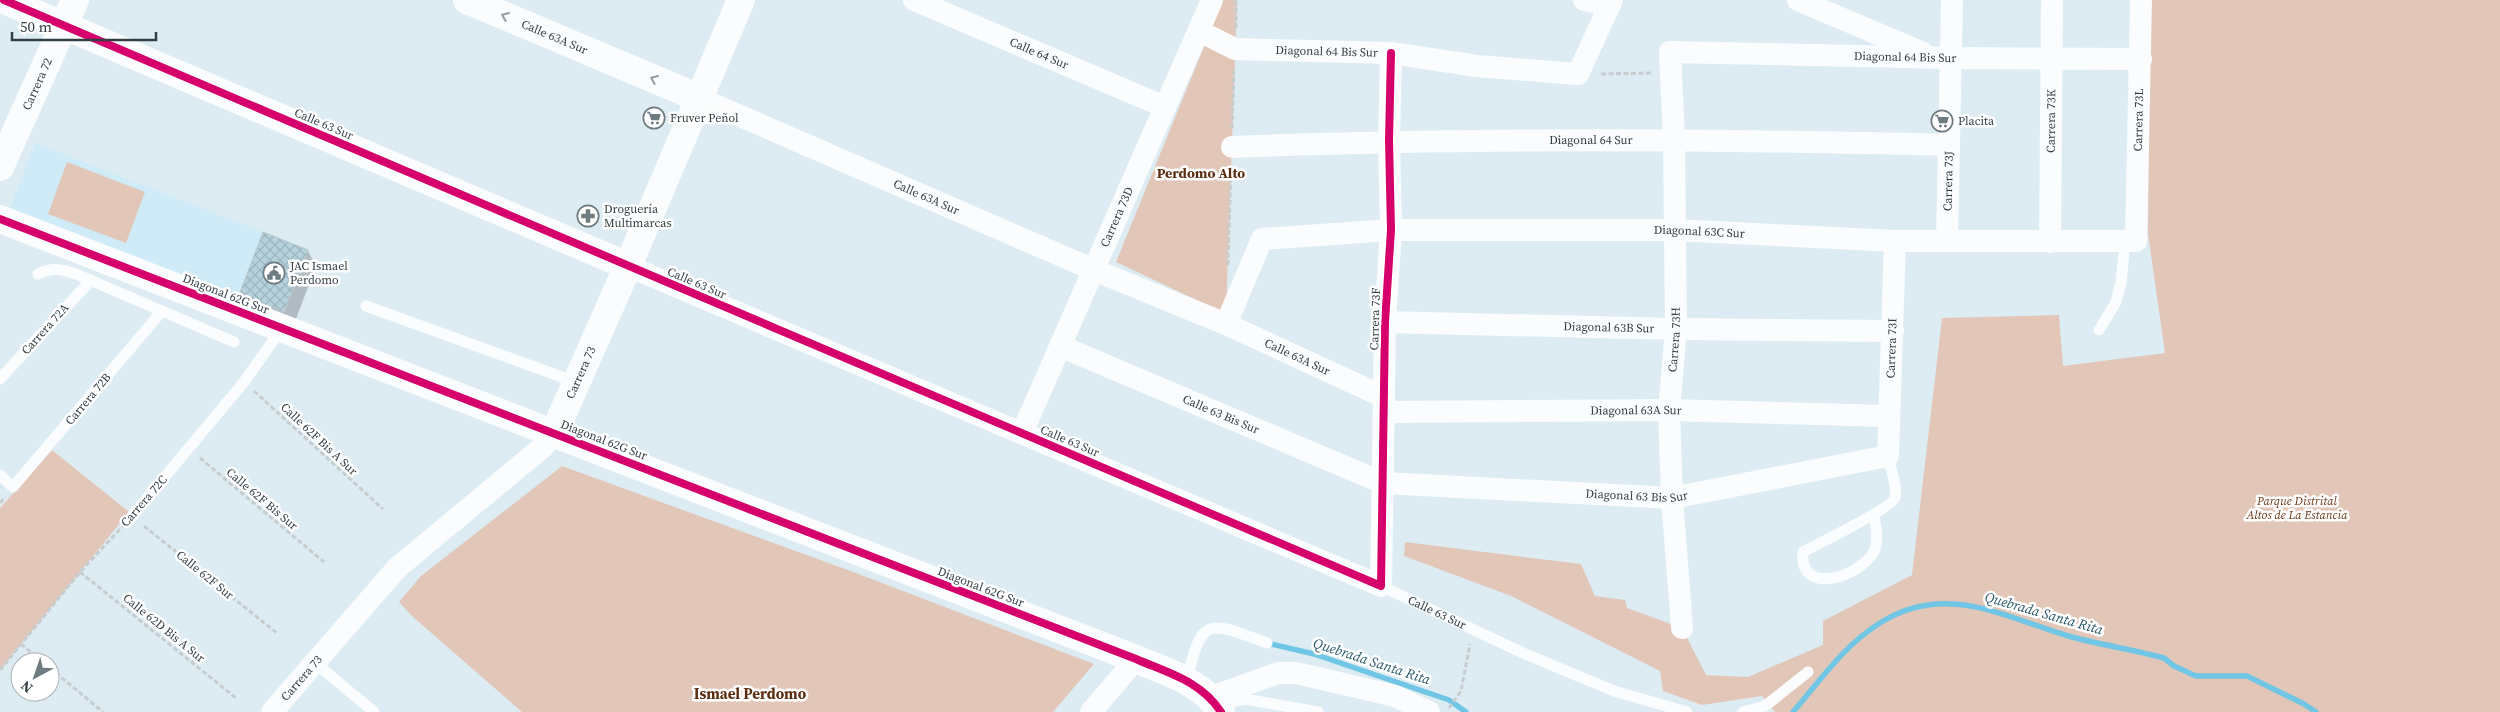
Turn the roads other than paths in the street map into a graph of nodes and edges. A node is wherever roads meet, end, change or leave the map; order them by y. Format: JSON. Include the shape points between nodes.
{"nodes":[{"id":1,"x":4,"y":0,"type":"edge"},
{"id":2,"x":75,"y":0,"type":"edge"},
{"id":3,"x":467,"y":0,"type":"edge"},
{"id":4,"x":741,"y":0,"type":"edge"},
{"id":5,"x":914,"y":0,"type":"edge"},
{"id":6,"x":1212,"y":0,"type":"edge"},
{"id":7,"x":1584,"y":0,"type":"edge"},
{"id":8,"x":1798,"y":0,"type":"edge"},
{"id":9,"x":1952,"y":0,"type":"edge"},
{"id":10,"x":2052,"y":0,"type":"edge"},
{"id":11,"x":2141,"y":0,"type":"edge"},
{"id":12,"x":1611,"y":3,"type":"edge"},
{"id":13,"x":64,"y":26,"type":"junction"},
{"id":14,"x":1199,"y":31,"type":"junction"},
{"id":15,"x":1391,"y":53,"type":"junction"},
{"id":16,"x":1942,"y":58,"type":"junction"},
{"id":17,"x":2052,"y":58,"type":"junction"},
{"id":18,"x":2141,"y":59,"type":"junction"},
{"id":19,"x":1669,"y":62,"type":"joint"},
{"id":20,"x":699,"y":98,"type":"junction"},
{"id":21,"x":1165,"y":107,"type":"junction"},
{"id":22,"x":1674,"y":139,"type":"junction"},
{"id":23,"x":1389,"y":140,"type":"junction"},
{"id":24,"x":1949,"y":145,"type":"junction"},
{"id":25,"x":1232,"y":147,"type":"dead end"},
{"id":26,"x":0,"y":167,"type":"edge"},
{"id":27,"x":0,"y":220,"type":"edge"},
{"id":28,"x":1391,"y":230,"type":"junction"},
{"id":29,"x":1673,"y":230,"type":"junction"},
{"id":30,"x":1895,"y":241,"type":"junction"},
{"id":31,"x":1947,"y":241,"type":"junction"},
{"id":32,"x":2131,"y":241,"type":"junction"},
{"id":33,"x":2050,"y":242,"type":"junction"},
{"id":34,"x":628,"y":266,"type":"junction"},
{"id":35,"x":1094,"y":270,"type":"junction"},
{"id":36,"x":38,"y":274,"type":"dead end"},
{"id":37,"x":91,"y":280,"type":"junction"},
{"id":38,"x":366,"y":306,"type":"dead end"},
{"id":39,"x":162,"y":311,"type":"junction"},
{"id":40,"x":1385,"y":322,"type":"junction"},
{"id":41,"x":1226,"y":324,"type":"junction"},
{"id":42,"x":282,"y":328,"type":"junction"},
{"id":43,"x":1676,"y":329,"type":"junction"},
{"id":44,"x":2099,"y":330,"type":"dead end"},
{"id":45,"x":1893,"y":331,"type":"junction"},
{"id":46,"x":234,"y":342,"type":"dead end"},
{"id":47,"x":1060,"y":346,"type":"junction"},
{"id":48,"x":0,"y":379,"type":"edge"},
{"id":49,"x":576,"y":382,"type":"junction"},
{"id":50,"x":1384,"y":404,"type":"junction"},
{"id":51,"x":1670,"y":410,"type":"junction"},
{"id":52,"x":1889,"y":416,"type":"junction"},
{"id":53,"x":554,"y":432,"type":"junction"},
{"id":54,"x":1022,"y":433,"type":"junction"},
{"id":55,"x":1888,"y":456,"type":"junction"},
{"id":56,"x":0,"y":475,"type":"edge"},
{"id":57,"x":1383,"y":483,"type":"junction"},
{"id":58,"x":1672,"y":498,"type":"junction"},
{"id":59,"x":1874,"y":514,"type":"junction"},
{"id":60,"x":132,"y":516,"type":"road end"},
{"id":61,"x":1381,"y":586,"type":"junction"},
{"id":62,"x":1682,"y":628,"type":"dead end"},
{"id":63,"x":1267,"y":643,"type":"dead end"},
{"id":64,"x":1136,"y":659,"type":"junction"},
{"id":65,"x":314,"y":662,"type":"junction"},
{"id":66,"x":1808,"y":672,"type":"dead end"},
{"id":67,"x":1207,"y":696,"type":"edge"},
{"id":68,"x":367,"y":710,"type":"edge"},
{"id":69,"x":272,"y":712,"type":"edge"},
{"id":70,"x":1091,"y":712,"type":"edge"},
{"id":71,"x":1318,"y":712,"type":"edge"},
{"id":72,"x":1429,"y":712,"type":"edge"},
{"id":73,"x":1687,"y":712,"type":"edge"},
{"id":74,"x":1743,"y":712,"type":"edge"}],
"edges":[{"from":1,"to":13,"type":"street","name":"Calle 63 Sur"},
{"from":2,"to":13,"type":"street","name":"Carrera 72"},
{"from":20,"to":3,"type":"street","name":"Calle 63A Sur","one_way":true},
{"from":4,"to":20,"type":"street","name":"Carrera 73"},
{"from":5,"to":21,"type":"street","name":"Calle 64 Sur"},
{"from":6,"to":14,"type":"street","name":"Carrera 73D"},
{"from":7,"to":12,"type":"street"},
{"from":8,"to":16,"type":"street"},
{"from":9,"to":16,"type":"street","name":"Carrera 73J"},
{"from":10,"to":17,"type":"street","name":"Carrera 73K"},
{"from":11,"to":18,"type":"street","name":"Carrera 73L"},
{"from":12,"to":15,"type":"street","name":"Diagonal 64 Bis Sur","via":[[1578,74],[1477,66]]},
{"from":13,"to":26,"type":"street","name":"Carrera 72"},
{"from":13,"to":34,"type":"street","name":"Calle 63 Sur"},
{"from":14,"to":15,"type":"street","name":"Diagonal 64 Bis Sur","via":[[1235,49]]},
{"from":14,"to":21,"type":"street","name":"Carrera 73D"},
{"from":15,"to":23,"type":"street","name":"Carrera 73F"},
{"from":16,"to":17,"type":"street","name":"Diagonal 64 Bis Sur"},
{"from":16,"to":19,"type":"street","name":"Diagonal 64 Bis Sur"},
{"from":16,"to":24,"type":"street","name":"Carrera 73J"},
{"from":17,"to":18,"type":"street","name":"Diagonal 64 Bis Sur"},
{"from":17,"to":33,"type":"street","name":"Carrera 73K"},
{"from":18,"to":32,"type":"street","name":"Carrera 73L"},
{"from":19,"to":22,"type":"street","name":"Carrera 73H"},
{"from":20,"to":34,"type":"street","name":"Carrera 73"},
{"from":20,"to":35,"type":"street","name":"Calle 63A Sur"},
{"from":21,"to":35,"type":"street","name":"Carrera 73D"},
{"from":22,"to":23,"type":"street","name":"Diagonal 64 Sur"},
{"from":22,"to":24,"type":"street","name":"Diagonal 64 Sur"},
{"from":22,"to":29,"type":"street","name":"Carrera 73H"},
{"from":23,"to":25,"type":"street","name":"Diagonal 64 Sur"},
{"from":23,"to":28,"type":"street","name":"Carrera 73F"},
{"from":24,"to":31,"type":"street","name":"Carrera 73J"},
{"from":27,"to":42,"type":"street","name":"Diagonal 62G Sur"},
{"from":28,"to":29,"type":"street","name":"Diagonal 63C Sur"},
{"from":28,"to":40,"type":"street","name":"Carrera 73F"},
{"from":28,"to":41,"type":"street","name":"Diagonal 63C Sur","via":[[1262,240]]},
{"from":29,"to":30,"type":"street","name":"Diagonal 63C Sur"},
{"from":29,"to":43,"type":"street","name":"Carrera 73H"},
{"from":30,"to":31,"type":"street","name":"Diagonal 63C Sur"},
{"from":30,"to":45,"type":"street","name":"Carrera 73I"},
{"from":31,"to":33,"type":"street","name":"Diagonal 63C Sur"},
{"from":32,"to":33,"type":"street","name":"Diagonal 63C Sur"},
{"from":32,"to":44,"type":"lane","via":[[2116,302]]},
{"from":34,"to":49,"type":"street","name":"Carrera 73"},
{"from":34,"to":54,"type":"street","name":"Calle 63 Sur"},
{"from":35,"to":41,"type":"street","name":"Calle 63A Sur"},
{"from":35,"to":47,"type":"street","name":"Carrera 73D"},
{"from":36,"to":37,"type":"lane","via":[[58,268]]},
{"from":37,"to":39,"type":"lane"},
{"from":37,"to":48,"type":"lane","name":"Carrera 72A"},
{"from":38,"to":49,"type":"lane"},
{"from":39,"to":46,"type":"lane"},
{"from":39,"to":56,"type":"lane","name":"Carrera 72B","via":[[13,487]]},
{"from":40,"to":43,"type":"street","name":"Diagonal 63B Sur"},
{"from":40,"to":50,"type":"street","name":"Carrera 73F"},
{"from":41,"to":50,"type":"street","name":"Calle 63A Sur"},
{"from":42,"to":53,"type":"street","name":"Diagonal 62G Sur"},
{"from":42,"to":60,"type":"lane","name":"Carrera 72C","via":[[244,382]]},
{"from":43,"to":45,"type":"street","name":"Diagonal 63B Sur"},
{"from":43,"to":51,"type":"street","name":"Carrera 73H"},
{"from":45,"to":52,"type":"street","name":"Carrera 73I"},
{"from":47,"to":54,"type":"street","name":"Carrera 73D"},
{"from":47,"to":57,"type":"street","name":"Calle 63 Bis Sur"},
{"from":49,"to":53,"type":"street","name":"Carrera 73"},
{"from":50,"to":51,"type":"street","name":"Diagonal 63A Sur"},
{"from":50,"to":57,"type":"street","name":"Carrera 73F"},
{"from":51,"to":52,"type":"street","name":"Diagonal 63A Sur"},
{"from":51,"to":58,"type":"street","name":"Carrera 73H"},
{"from":52,"to":55,"type":"street","name":"Carrera 73I"},
{"from":53,"to":64,"type":"street","name":"Diagonal 62G Sur"},
{"from":53,"to":65,"type":"street","name":"Carrera 73","via":[[544,446],[403,562]]},
{"from":54,"to":61,"type":"street","name":"Calle 63 Sur"},
{"from":55,"to":58,"type":"street","name":"Diagonal 63 Bis Sur"},
{"from":55,"to":59,"type":"lane","via":[[1895,499]]},
{"from":57,"to":58,"type":"street","name":"Diagonal 63 Bis Sur"},
{"from":57,"to":61,"type":"street","name":"Carrera 73F"},
{"from":58,"to":62,"type":"street","name":"Carrera 73H"},
{"from":59,"to":59,"type":"lane","via":[[1875,549],[1862,565],[1828,580],[1819,579],[1808,571],[1802,561],[1803,552]]},
{"from":61,"to":73,"type":"lane","name":"Calle 63 Sur","via":[[1523,653],[1614,690]]},
{"from":63,"to":67,"type":"lane","via":[[1224,628],[1212,627],[1204,633],[1196,645]]},
{"from":64,"to":67,"type":"street","name":"Diagonal 62G Sur"},
{"from":64,"to":70,"type":"street"},
{"from":65,"to":68,"type":"lane"},
{"from":65,"to":69,"type":"street","name":"Carrera 73"},
{"from":66,"to":74,"type":"lane","via":[[1765,706]]},
{"from":67,"to":71,"type":"lane"},
{"from":67,"to":72,"type":"street","via":[[1278,673],[1296,673],[1395,696]]}]}
